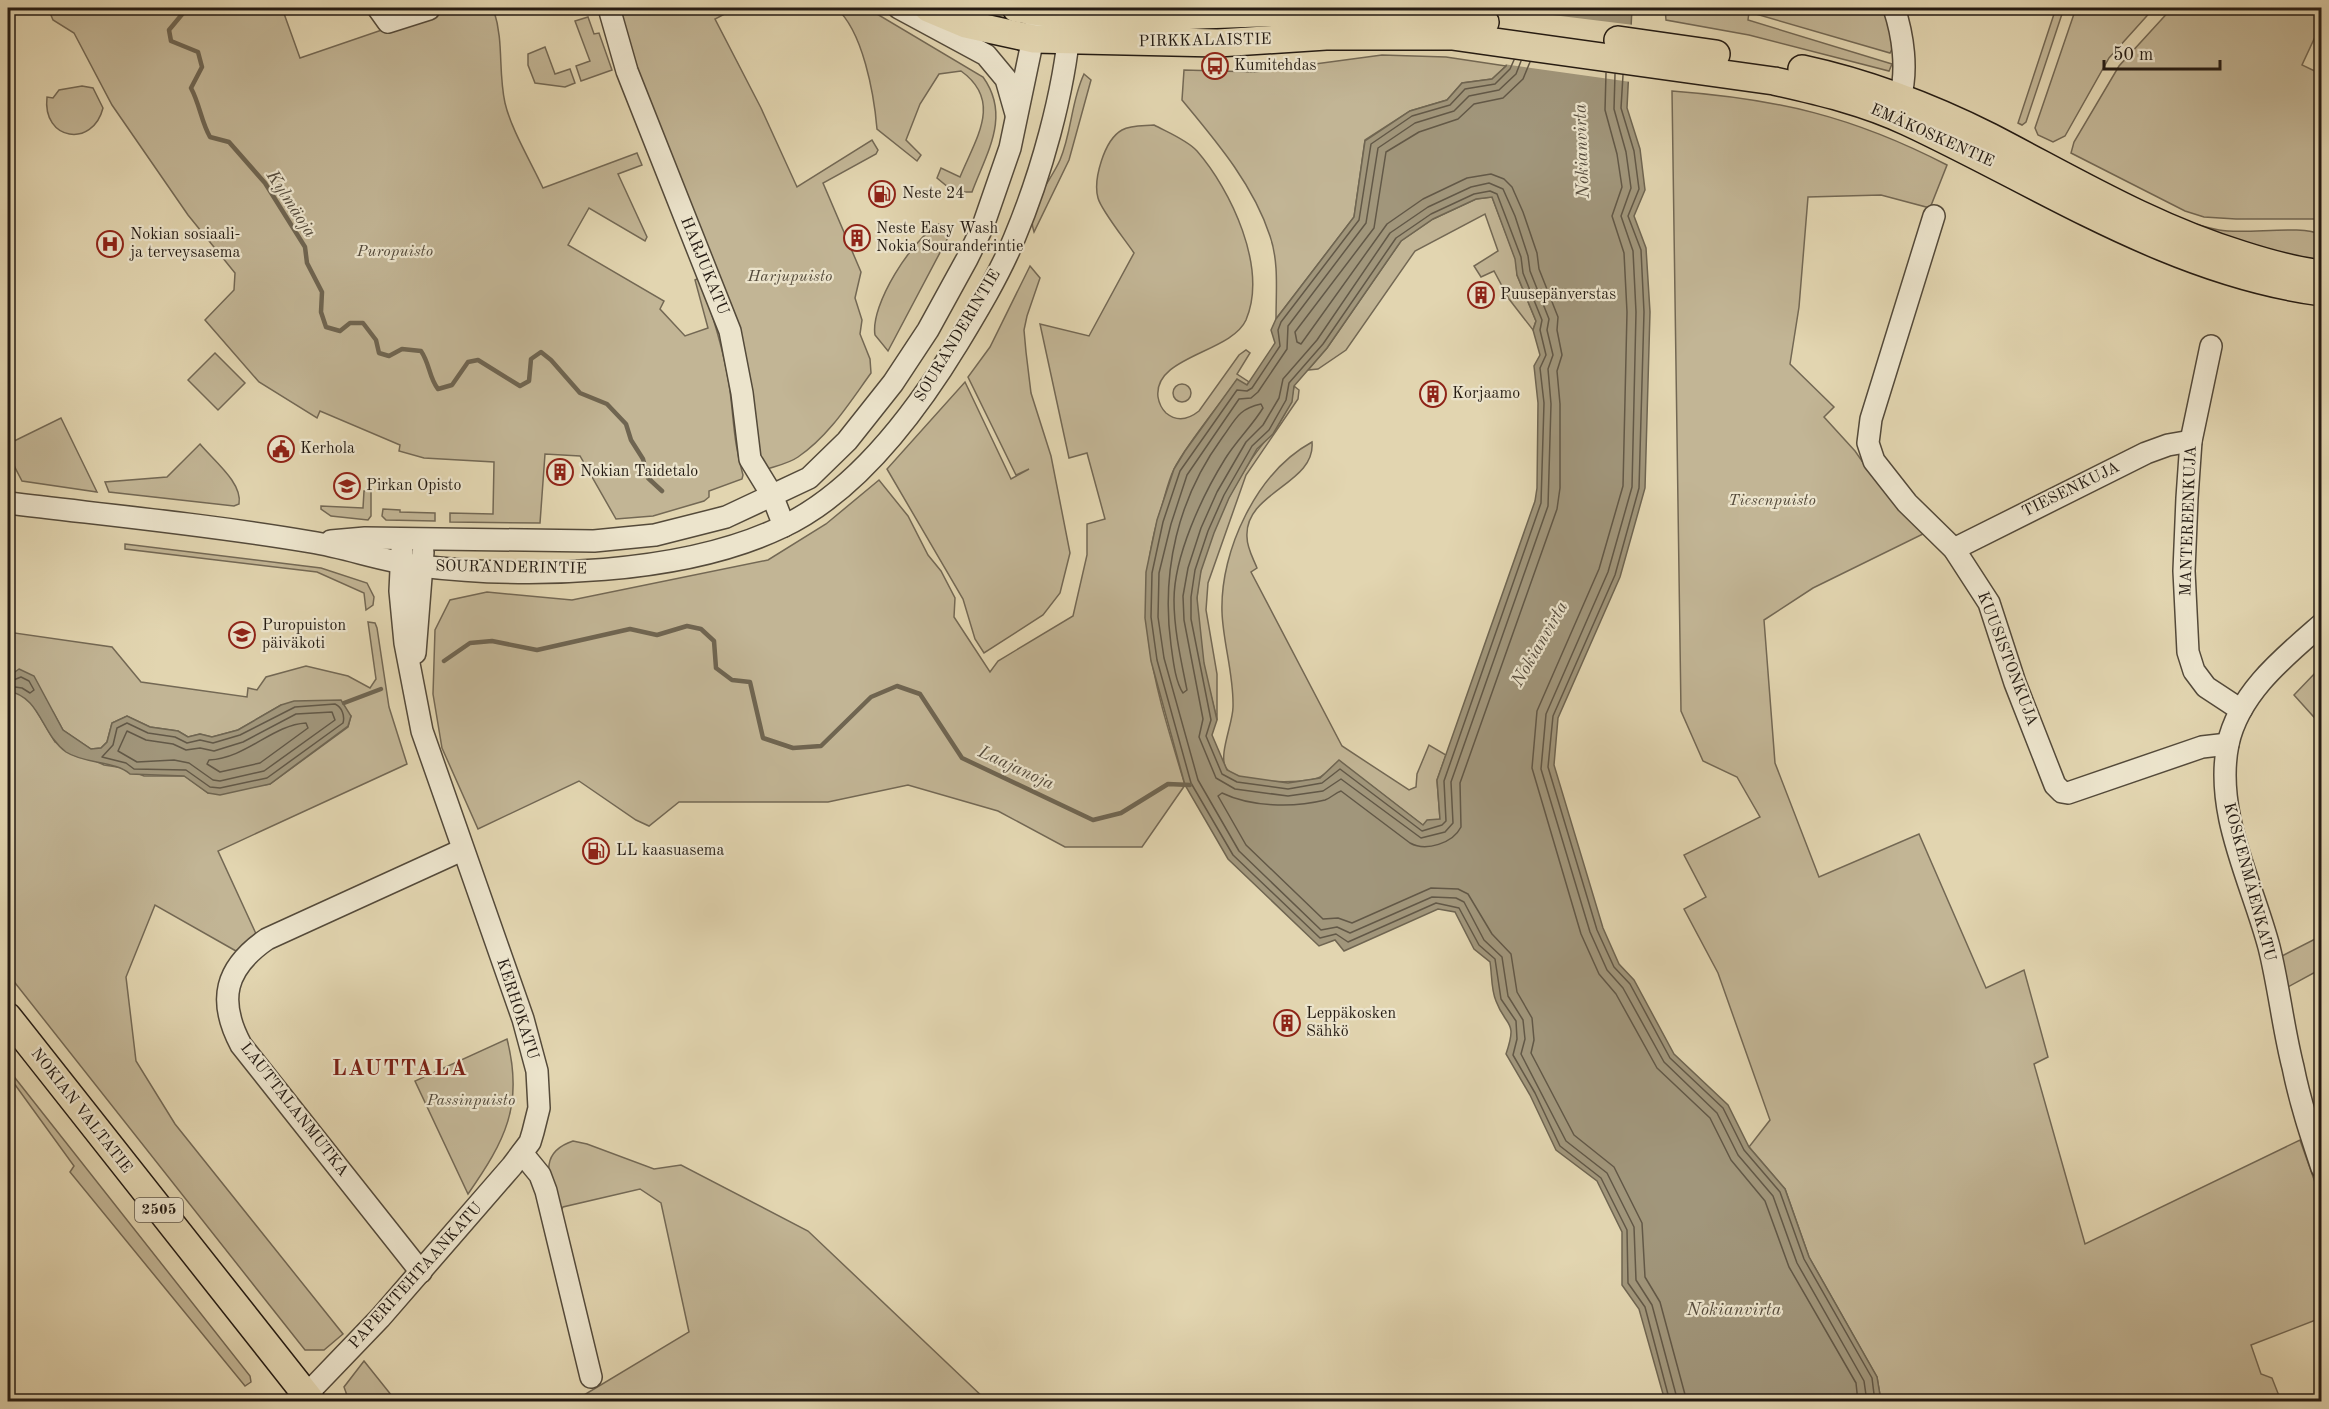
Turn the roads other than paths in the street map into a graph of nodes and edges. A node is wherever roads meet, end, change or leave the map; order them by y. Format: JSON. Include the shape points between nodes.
{"nodes":[{"id":1,"x":378,"y":8,"type":"edge"},
{"id":2,"x":609,"y":8,"type":"edge"},
{"id":3,"x":899,"y":8,"type":"edge"},
{"id":4,"x":928,"y":8,"type":"edge"},
{"id":5,"x":1894,"y":8,"type":"edge"},
{"id":6,"x":429,"y":9,"type":"edge"},
{"id":7,"x":1027,"y":10,"type":"edge"},
{"id":8,"x":1071,"y":15,"type":"junction"},
{"id":9,"x":1453,"y":26,"type":"junction"},
{"id":10,"x":1034,"y":39,"type":"junction"},
{"id":11,"x":1068,"y":42,"type":"junction"},
{"id":12,"x":1674,"y":58,"type":"junction"},
{"id":13,"x":1900,"y":98,"type":"junction"},
{"id":14,"x":1018,"y":122,"type":"junction"},
{"id":15,"x":1934,"y":216,"type":"dead end"},
{"id":16,"x":2322,"y":274,"type":"edge"},
{"id":17,"x":2322,"y":292,"type":"edge"},
{"id":18,"x":2211,"y":346,"type":"dead end"},
{"id":19,"x":2191,"y":441,"type":"junction"},
{"id":20,"x":772,"y":495,"type":"junction"},
{"id":21,"x":8,"y":503,"type":"edge"},
{"id":22,"x":784,"y":526,"type":"junction"},
{"id":23,"x":413,"y":540,"type":"junction"},
{"id":24,"x":314,"y":542,"type":"junction"},
{"id":25,"x":1954,"y":549,"type":"junction"},
{"id":26,"x":401,"y":563,"type":"junction"},
{"id":27,"x":422,"y":566,"type":"junction"},
{"id":28,"x":2322,"y":624,"type":"edge"},
{"id":29,"x":413,"y":674,"type":"junction"},
{"id":30,"x":2241,"y":710,"type":"junction"},
{"id":31,"x":2228,"y":744,"type":"junction"},
{"id":32,"x":462,"y":850,"type":"junction"},
{"id":33,"x":8,"y":1017,"type":"edge"},
{"id":34,"x":522,"y":1153,"type":"junction"},
{"id":35,"x":2322,"y":1168,"type":"edge"},
{"id":36,"x":421,"y":1272,"type":"junction"},
{"id":37,"x":591,"y":1377,"type":"dead end"},
{"id":38,"x":309,"y":1398,"type":"edge"}],
"edges":[{"from":1,"to":6,"type":"street","via":[[388,22]]},
{"from":2,"to":20,"type":"street","name":"HARJUKATU","via":[[627,71],[730,331],[750,459]]},
{"from":3,"to":14,"type":"street","via":[[986,54],[1006,79]]},
{"from":4,"to":10,"type":"main road","name":"PIRKKALAISTIE","via":[[966,24]]},
{"from":5,"to":13,"type":"street","via":[[1903,61]]},
{"from":7,"to":8,"type":"main road","name":"PIRKKALAISTIE"},
{"from":7,"to":10,"type":"street","name":"SOURANDERINTIE"},
{"from":8,"to":9,"type":"main road","name":"PIRKKALAISTIE","via":[[1363,12]]},
{"from":8,"to":11,"type":"street","name":"SOURANDERINTIE"},
{"from":9,"to":11,"type":"main road","name":"PIRKKALAISTIE","via":[[1218,43]]},
{"from":9,"to":12,"type":"main road","name":"EMÄKOSKENTIE"},
{"from":10,"to":11,"type":"main road","name":"PIRKKALAISTIE"},
{"from":10,"to":14,"type":"street","name":"SOURANDERINTIE"},
{"from":11,"to":22,"type":"street","name":"SOURANDERINTIE","via":[[1043,154],[1014,239],[984,299],[932,385],[894,433],[827,499]]},
{"from":12,"to":13,"type":"main road","name":"EMÄKOSKENTIE","via":[[1777,63],[1843,78]]},
{"from":12,"to":17,"type":"main road","name":"EMÄKOSKENTIE","via":[[1826,93],[1875,109],[2150,241],[2246,277]]},
{"from":13,"to":16,"type":"main road","name":"EMÄKOSKENTIE","via":[[1989,137],[2178,234],[2256,259]]},
{"from":14,"to":20,"type":"street","name":"SOURANDERINTIE","via":[[986,217],[928,330],[847,441],[809,478]]},
{"from":15,"to":25,"type":"street","name":"KUUSISTONKUJA","via":[[1871,419],[1868,443],[1884,477]]},
{"from":18,"to":19,"type":"street","name":"MANTEREENKUJA"},
{"from":19,"to":25,"type":"street","name":"TIESENKUJA","via":[[2146,453]]},
{"from":19,"to":30,"type":"street","name":"MANTEREENKUJA","via":[[2184,571],[2188,652],[2194,671],[2206,687]]},
{"from":20,"to":22,"type":"street","name":"HARJUKATU"},
{"from":20,"to":23,"type":"street","name":"SOURANDERINTIE","via":[[726,517],[655,535],[594,541]]},
{"from":21,"to":24,"type":"street","name":"SOURANDERINTIE"},
{"from":22,"to":27,"type":"street","name":"SOURANDERINTIE","via":[[737,545],[654,564],[578,572]]},
{"from":23,"to":24,"type":"street","name":"SOURANDERINTIE"},
{"from":23,"to":26,"type":"street","name":"KERHOKATU"},
{"from":23,"to":27,"type":"street","name":"KERHOKATU"},
{"from":24,"to":26,"type":"street","name":"SOURANDERINTIE"},
{"from":25,"to":31,"type":"street","name":"KUUSISTONKUJA","via":[[1989,603],[2015,683],[2055,784],[2062,792],[2202,747]]},
{"from":26,"to":27,"type":"street","name":"SOURANDERINTIE"},
{"from":26,"to":29,"type":"street","name":"KERHOKATU","via":[[405,643]]},
{"from":27,"to":29,"type":"street","name":"KERHOKATU"},
{"from":28,"to":30,"type":"street","name":"KOSKENMÄENKATU","via":[[2279,662]]},
{"from":29,"to":32,"type":"street","name":"KERHOKATU","via":[[422,731]]},
{"from":30,"to":31,"type":"street","name":"KOSKENMÄENKATU"},
{"from":31,"to":35,"type":"street","name":"KOSKENMÄENKATU","via":[[2226,799],[2231,825],[2269,947],[2292,1067]]},
{"from":32,"to":34,"type":"street","name":"KERHOKATU","via":[[523,1019],[537,1071],[539,1108],[530,1142]]},
{"from":32,"to":36,"type":"street","name":"LAUTTALANMUTKA","via":[[267,939],[242,959],[228,991],[228,1012],[241,1045]]},
{"from":33,"to":38,"type":"main road","name":"NOKIAN VALTATIE","number":"2505"},
{"from":34,"to":36,"type":"street","name":"PAPERITEHTAANKATU"},
{"from":34,"to":37,"type":"street","via":[[540,1175],[546,1191]]},
{"from":36,"to":38,"type":"street","name":"PAPERITEHTAANKATU"}]}
